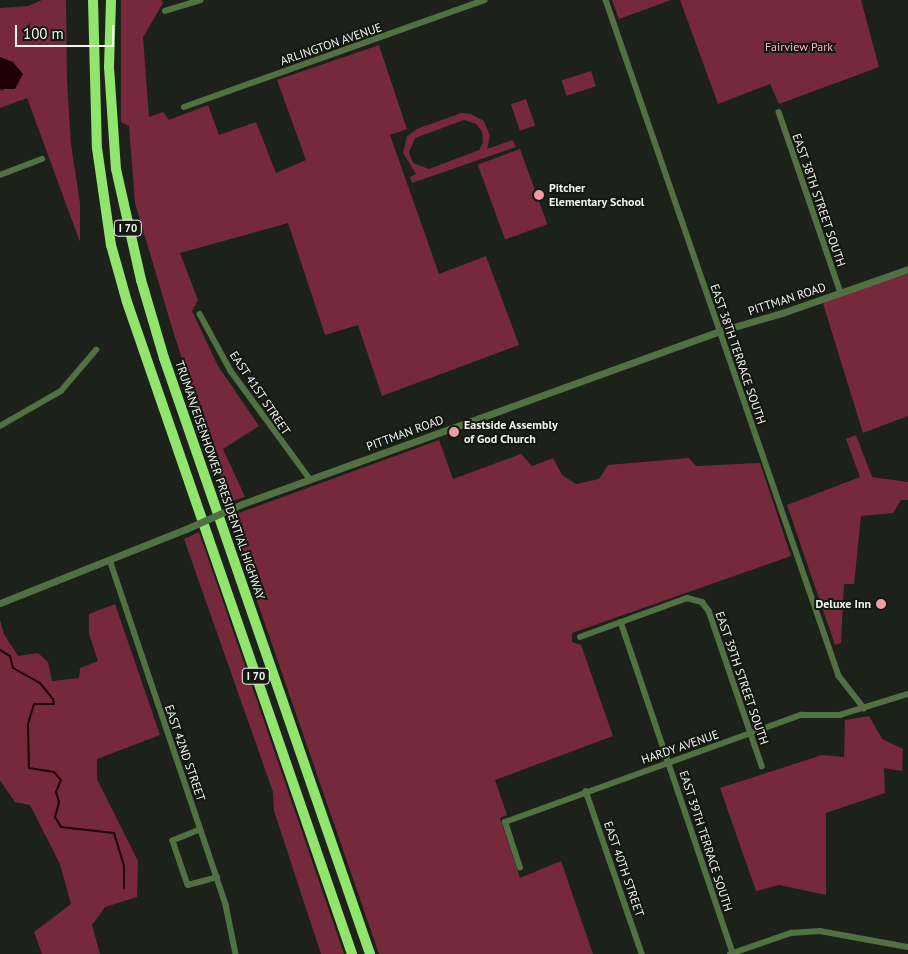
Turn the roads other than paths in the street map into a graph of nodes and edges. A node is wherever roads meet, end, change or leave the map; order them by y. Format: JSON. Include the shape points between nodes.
{"nodes":[{"id":1,"x":92,"y":0,"type":"edge"},
{"id":2,"x":111,"y":0,"type":"edge"},
{"id":3,"x":200,"y":0,"type":"edge"},
{"id":4,"x":485,"y":0,"type":"edge"},
{"id":5,"x":606,"y":0,"type":"edge"},
{"id":6,"x":165,"y":11,"type":"dead end"},
{"id":7,"x":184,"y":107,"type":"dead end"},
{"id":8,"x":779,"y":112,"type":"dead end"},
{"id":9,"x":42,"y":159,"type":"dead end"},
{"id":10,"x":0,"y":175,"type":"edge"},
{"id":11,"x":908,"y":269,"type":"edge"},
{"id":12,"x":840,"y":293,"type":"junction"},
{"id":13,"x":200,"y":314,"type":"dead end"},
{"id":14,"x":720,"y":331,"type":"junction"},
{"id":15,"x":96,"y":350,"type":"dead end"},
{"id":16,"x":0,"y":426,"type":"edge"},
{"id":17,"x":310,"y":479,"type":"junction"},
{"id":18,"x":110,"y":560,"type":"junction"},
{"id":19,"x":0,"y":604,"type":"edge"},
{"id":20,"x":620,"y":622,"type":"junction"},
{"id":21,"x":580,"y":637,"type":"dead end"},
{"id":22,"x":908,"y":694,"type":"edge"},
{"id":23,"x":864,"y":708,"type":"junction"},
{"id":24,"x":752,"y":733,"type":"junction"},
{"id":25,"x":669,"y":762,"type":"junction"},
{"id":26,"x":762,"y":766,"type":"dead end"},
{"id":27,"x":586,"y":791,"type":"junction"},
{"id":28,"x":200,"y":830,"type":"junction"},
{"id":29,"x":520,"y":868,"type":"dead end"},
{"id":30,"x":217,"y":877,"type":"junction"},
{"id":31,"x":908,"y":947,"type":"edge"},
{"id":32,"x":236,"y":954,"type":"edge"},
{"id":33,"x":352,"y":954,"type":"edge"},
{"id":34,"x":370,"y":954,"type":"edge"},
{"id":35,"x":642,"y":954,"type":"edge"},
{"id":36,"x":732,"y":954,"type":"edge"}],
"edges":[{"from":1,"to":33,"type":"highway","number":"I 70","via":[[97,148],[112,245],[124,293]]},
{"from":2,"to":34,"type":"highway","name":"TRUMAN/EISENHOWER PRESIDENTIAL HIGHWAY","number":"I 70","via":[[109,66],[116,169],[141,280],[164,358]]},
{"from":3,"to":6,"type":"street"},
{"from":4,"to":7,"type":"street","name":"ARLINGTON AVENUE"},
{"from":5,"to":14,"type":"street","name":"EAST 38TH TERRACE SOUTH"},
{"from":8,"to":12,"type":"street","name":"EAST 38TH STREET SOUTH"},
{"from":9,"to":10,"type":"street"},
{"from":11,"to":12,"type":"street","name":"PITTMAN ROAD"},
{"from":12,"to":14,"type":"street","name":"PITTMAN ROAD"},
{"from":13,"to":17,"type":"street","name":"EAST 41ST STREET","via":[[231,371]]},
{"from":14,"to":17,"type":"street","name":"PITTMAN ROAD"},
{"from":14,"to":23,"type":"street","name":"EAST 38TH TERRACE SOUTH","via":[[839,676]]},
{"from":15,"to":16,"type":"street","via":[[61,390]]},
{"from":17,"to":18,"type":"street","name":"PITTMAN ROAD","bridge":true},
{"from":18,"to":19,"type":"street","name":"PITTMAN ROAD"},
{"from":18,"to":28,"type":"street","name":"EAST 42ND STREET"},
{"from":20,"to":21,"type":"street"},
{"from":20,"to":24,"type":"street","name":"EAST 39TH STREET SOUTH","via":[[686,598],[698,600],[709,611]]},
{"from":20,"to":25,"type":"street","name":"EAST 39TH TERRACE SOUTH"},
{"from":22,"to":23,"type":"street","name":"HARDY AVENUE"},
{"from":23,"to":24,"type":"street","name":"HARDY AVENUE","via":[[840,715],[801,715]]},
{"from":24,"to":25,"type":"street","name":"HARDY AVENUE"},
{"from":24,"to":26,"type":"street","name":"EAST 39TH STREET SOUTH"},
{"from":25,"to":27,"type":"street","name":"HARDY AVENUE"},
{"from":25,"to":36,"type":"street","name":"EAST 39TH TERRACE SOUTH"},
{"from":27,"to":29,"type":"street","name":"HARDY AVENUE","via":[[506,822]]},
{"from":27,"to":35,"type":"street","name":"EAST 40TH STREET"},
{"from":28,"to":30,"type":"street","name":"EAST 42ND STREET"},
{"from":28,"to":30,"type":"street","via":[[173,840],[188,885]]},
{"from":30,"to":32,"type":"street","name":"EAST 42ND STREET"},
{"from":31,"to":36,"type":"street","via":[[832,933],[791,933]]}]}
